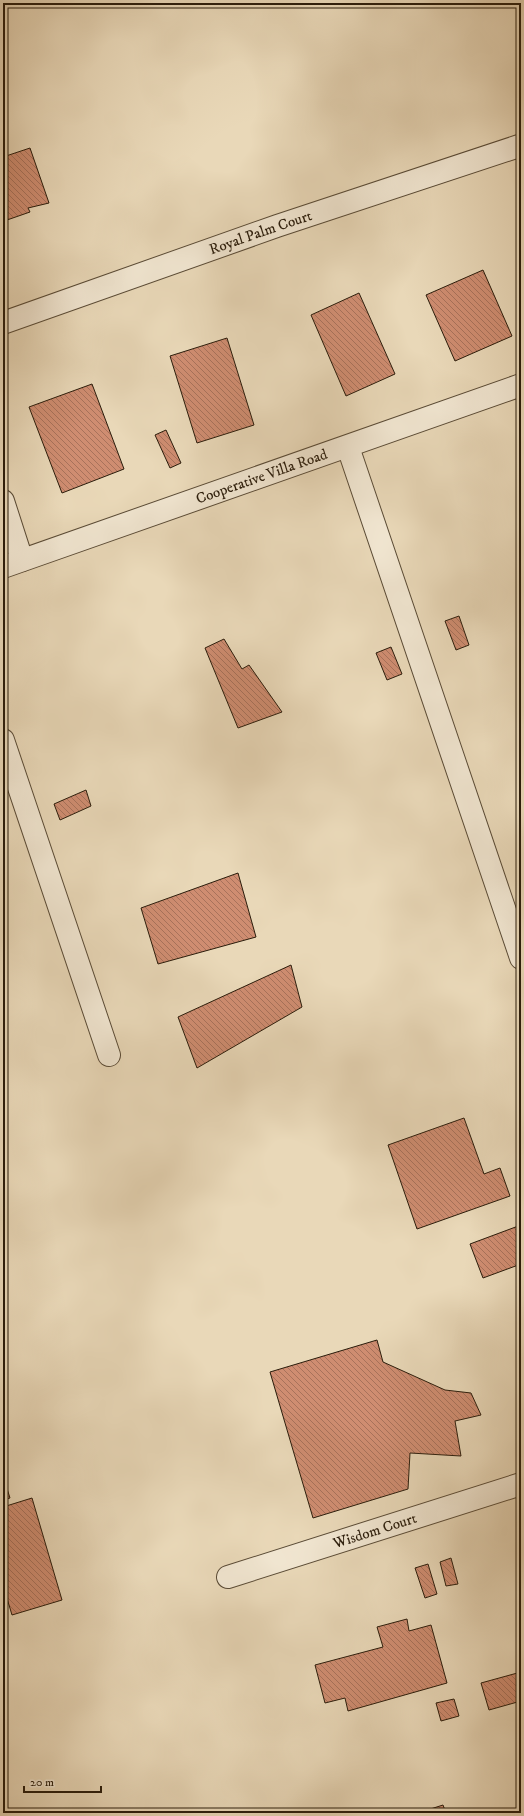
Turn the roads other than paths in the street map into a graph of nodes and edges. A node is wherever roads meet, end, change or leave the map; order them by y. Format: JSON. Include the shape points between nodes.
{"nodes":[{"id":1,"x":519,"y":146,"type":"dead end"},
{"id":2,"x":3,"y":323,"type":"edge"},
{"id":3,"x":521,"y":385,"type":"edge"},
{"id":4,"x":348,"y":447,"type":"junction"},
{"id":5,"x":3,"y":501,"type":"edge"},
{"id":6,"x":13,"y":564,"type":"edge"},
{"id":7,"x":3,"y":740,"type":"edge"},
{"id":8,"x":521,"y":958,"type":"edge"},
{"id":9,"x":109,"y":1055,"type":"dead end"},
{"id":10,"x":521,"y":1484,"type":"edge"},
{"id":11,"x":228,"y":1577,"type":"dead end"}],
"edges":[{"from":1,"to":2,"type":"street","name":"Royal Palm Court","via":[[277,226]]},
{"from":3,"to":4,"type":"street","name":"Cooperative Villa Road"},
{"from":4,"to":6,"type":"street","name":"Cooperative Villa Road"},
{"from":4,"to":8,"type":"street"},
{"from":5,"to":6,"type":"street"},
{"from":7,"to":9,"type":"street"},
{"from":10,"to":11,"type":"street","name":"Wisdom Court"}]}
